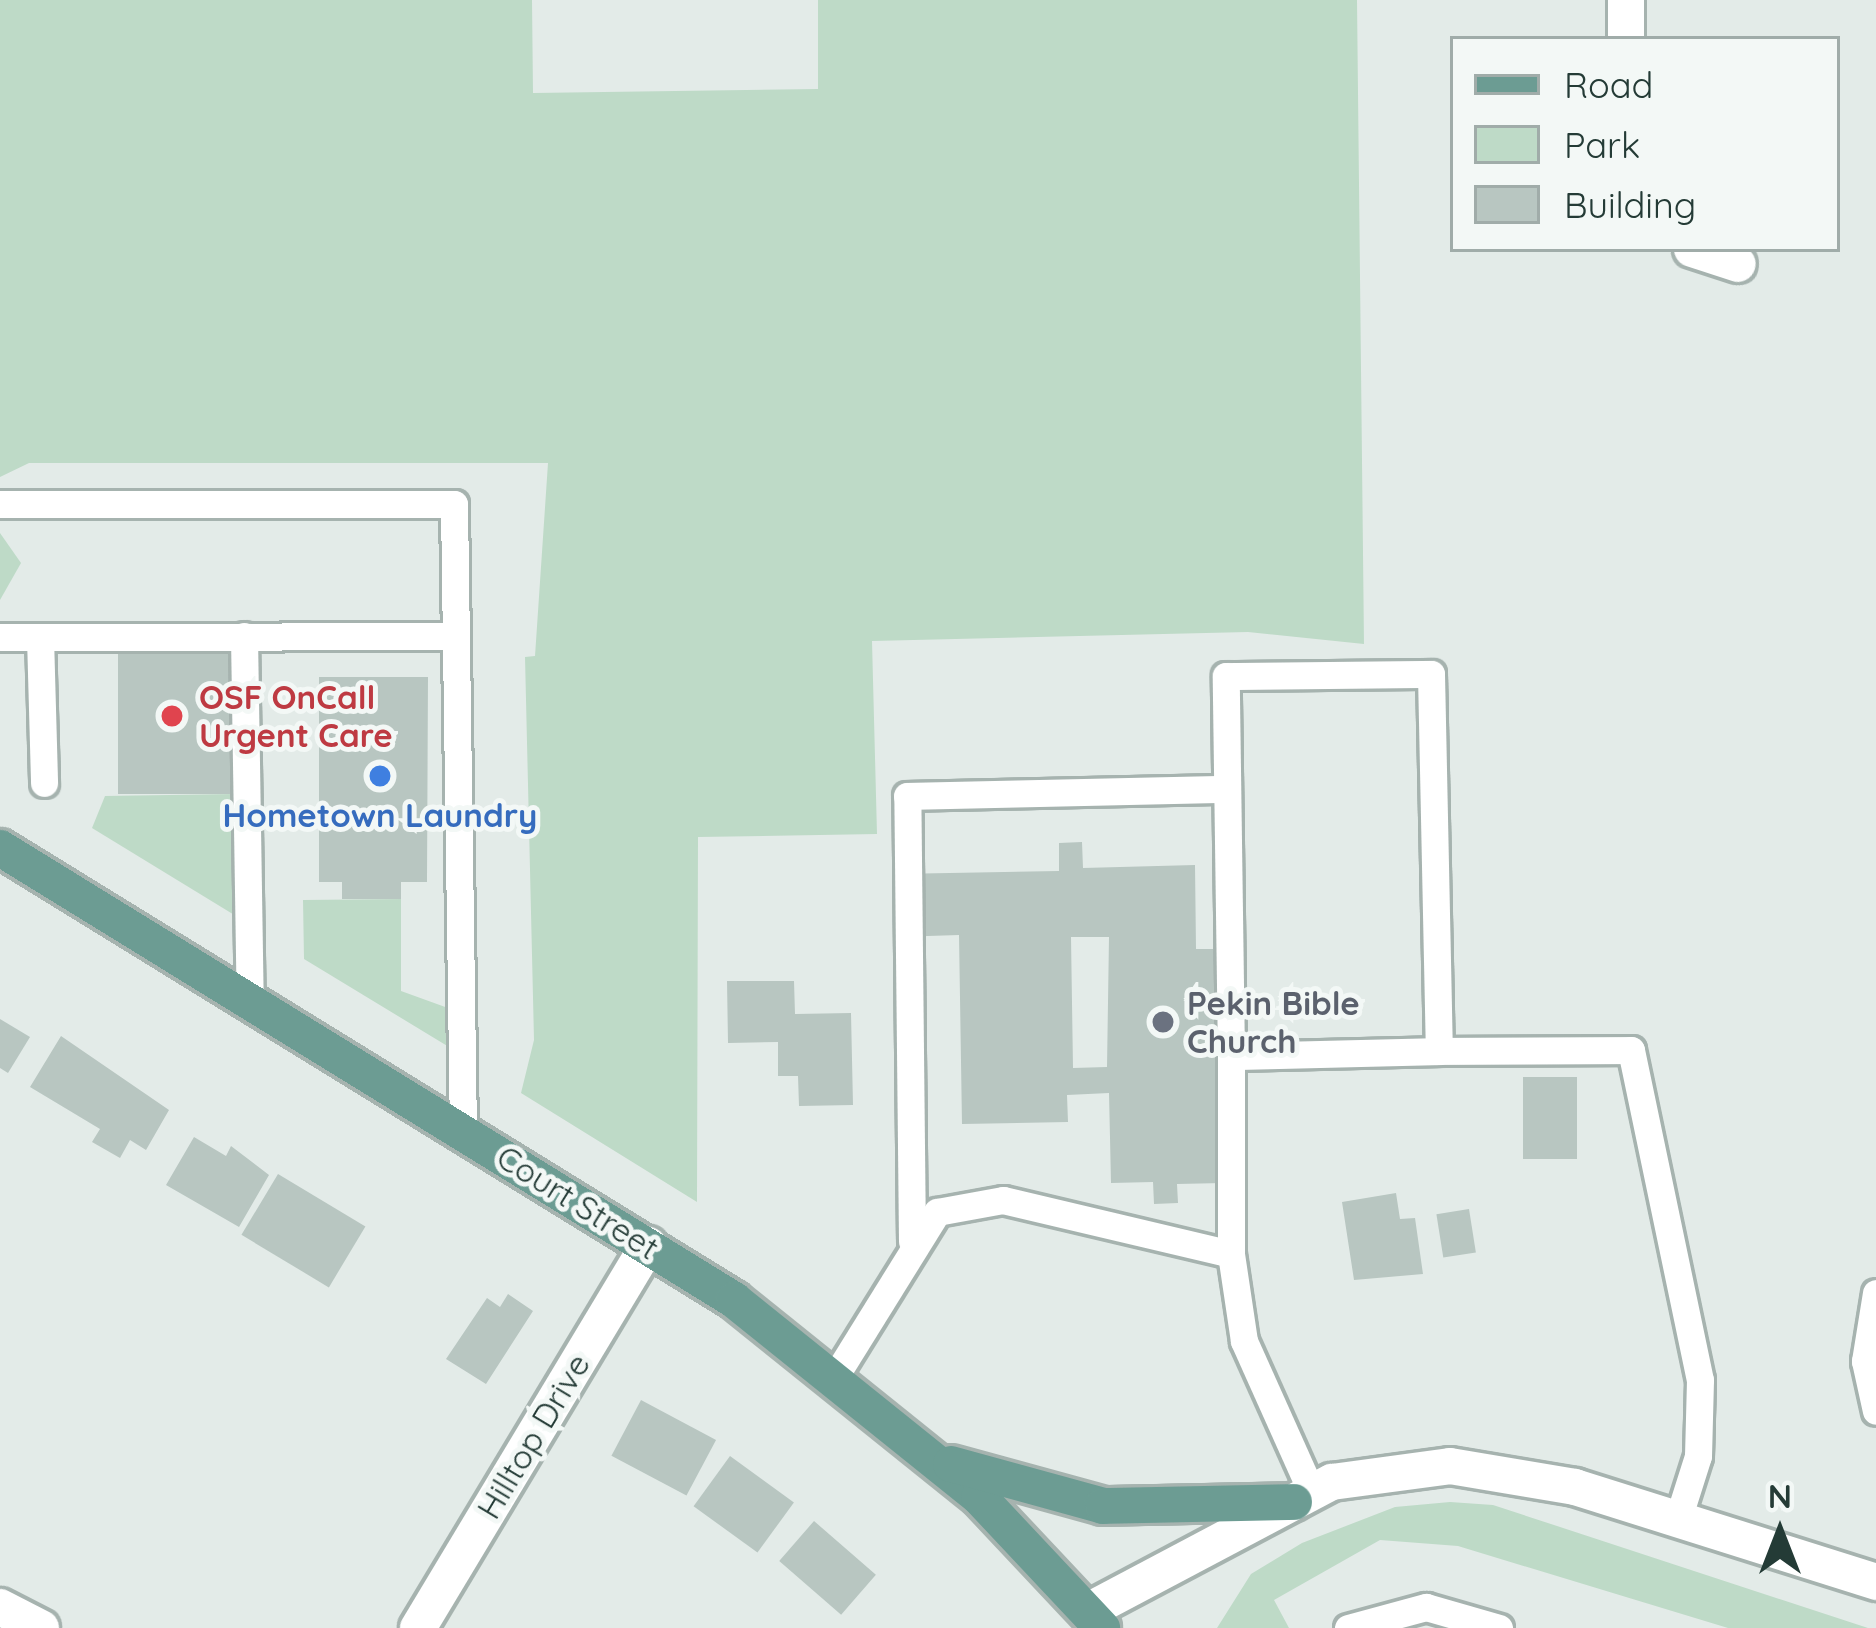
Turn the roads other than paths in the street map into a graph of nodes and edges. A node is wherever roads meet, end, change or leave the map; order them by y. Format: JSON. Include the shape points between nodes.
{"nodes":[{"id":1,"x":1626,"y":0,"type":"edge"},
{"id":2,"x":1626,"y":36,"type":"edge"},
{"id":3,"x":1701,"y":252,"type":"edge"},
{"id":4,"x":1738,"y":264,"type":"dead end"},
{"id":5,"x":0,"y":504,"type":"edge"},
{"id":6,"x":244,"y":636,"type":"junction"},
{"id":7,"x":455,"y":636,"type":"junction"},
{"id":8,"x":0,"y":637,"type":"edge"},
{"id":9,"x":40,"y":637,"type":"junction"},
{"id":10,"x":44,"y":782,"type":"dead end"},
{"id":11,"x":1227,"y":789,"type":"junction"},
{"id":12,"x":0,"y":848,"type":"edge"},
{"id":13,"x":250,"y":1000,"type":"junction"},
{"id":14,"x":1439,"y":1051,"type":"junction"},
{"id":15,"x":1232,"y":1056,"type":"junction"},
{"id":16,"x":463,"y":1131,"type":"junction"},
{"id":17,"x":912,"y":1241,"type":"junction"},
{"id":18,"x":648,"y":1245,"type":"junction"},
{"id":19,"x":1232,"y":1254,"type":"junction"},
{"id":20,"x":1876,"y":1293,"type":"edge"},
{"id":21,"x":836,"y":1375,"type":"junction"},
{"id":22,"x":1876,"y":1411,"type":"edge"},
{"id":23,"x":935,"y":1458,"type":"junction"},
{"id":24,"x":1303,"y":1497,"type":"junction"},
{"id":25,"x":1678,"y":1520,"type":"junction"},
{"id":26,"x":1876,"y":1582,"type":"edge"},
{"id":27,"x":0,"y":1607,"type":"edge"},
{"id":28,"x":1095,"y":1620,"type":"edge"},
{"id":29,"x":41,"y":1628,"type":"edge"},
{"id":30,"x":418,"y":1628,"type":"edge"},
{"id":31,"x":1348,"y":1628,"type":"edge"},
{"id":32,"x":1499,"y":1628,"type":"edge"}],
"edges":[{"from":1,"to":2,"type":"street"},
{"from":3,"to":4,"type":"street"},
{"from":5,"to":7,"type":"lane","via":[[454,504]]},
{"from":6,"to":7,"type":"lane"},
{"from":6,"to":9,"type":"lane"},
{"from":6,"to":13,"type":"lane"},
{"from":7,"to":16,"type":"lane"},
{"from":8,"to":9,"type":"lane"},
{"from":9,"to":10,"type":"lane"},
{"from":11,"to":14,"type":"lane","via":[[1226,676],[1431,674]]},
{"from":11,"to":15,"type":"lane"},
{"from":11,"to":17,"type":"lane","via":[[907,796]]},
{"from":12,"to":13,"type":"main road","name":"Court Street"},
{"from":13,"to":16,"type":"main road","name":"Court Street"},
{"from":14,"to":15,"type":"lane"},
{"from":14,"to":25,"type":"lane","via":[[1631,1050],[1700,1380],[1698,1456]]},
{"from":15,"to":19,"type":"lane"},
{"from":16,"to":18,"type":"main road","name":"Court Street"},
{"from":17,"to":19,"type":"lane","via":[[937,1212],[1003,1200]]},
{"from":17,"to":21,"type":"lane"},
{"from":18,"to":21,"type":"main road","name":"Court Street"},
{"from":18,"to":30,"type":"street","name":"Hilltop Drive"},
{"from":19,"to":24,"type":"lane","via":[[1244,1340]]},
{"from":20,"to":22,"type":"lane","via":[[1865,1361]]},
{"from":21,"to":23,"type":"main road","name":"Court Street"},
{"from":23,"to":24,"type":"main road","via":[[1103,1506]]},
{"from":23,"to":28,"type":"main road","name":"Court Street"},
{"from":24,"to":25,"type":"street","via":[[1450,1466]]},
{"from":24,"to":28,"type":"street"},
{"from":25,"to":26,"type":"street"},
{"from":27,"to":29,"type":"street"},
{"from":31,"to":32,"type":"lane","via":[[1426,1607]]}]}
